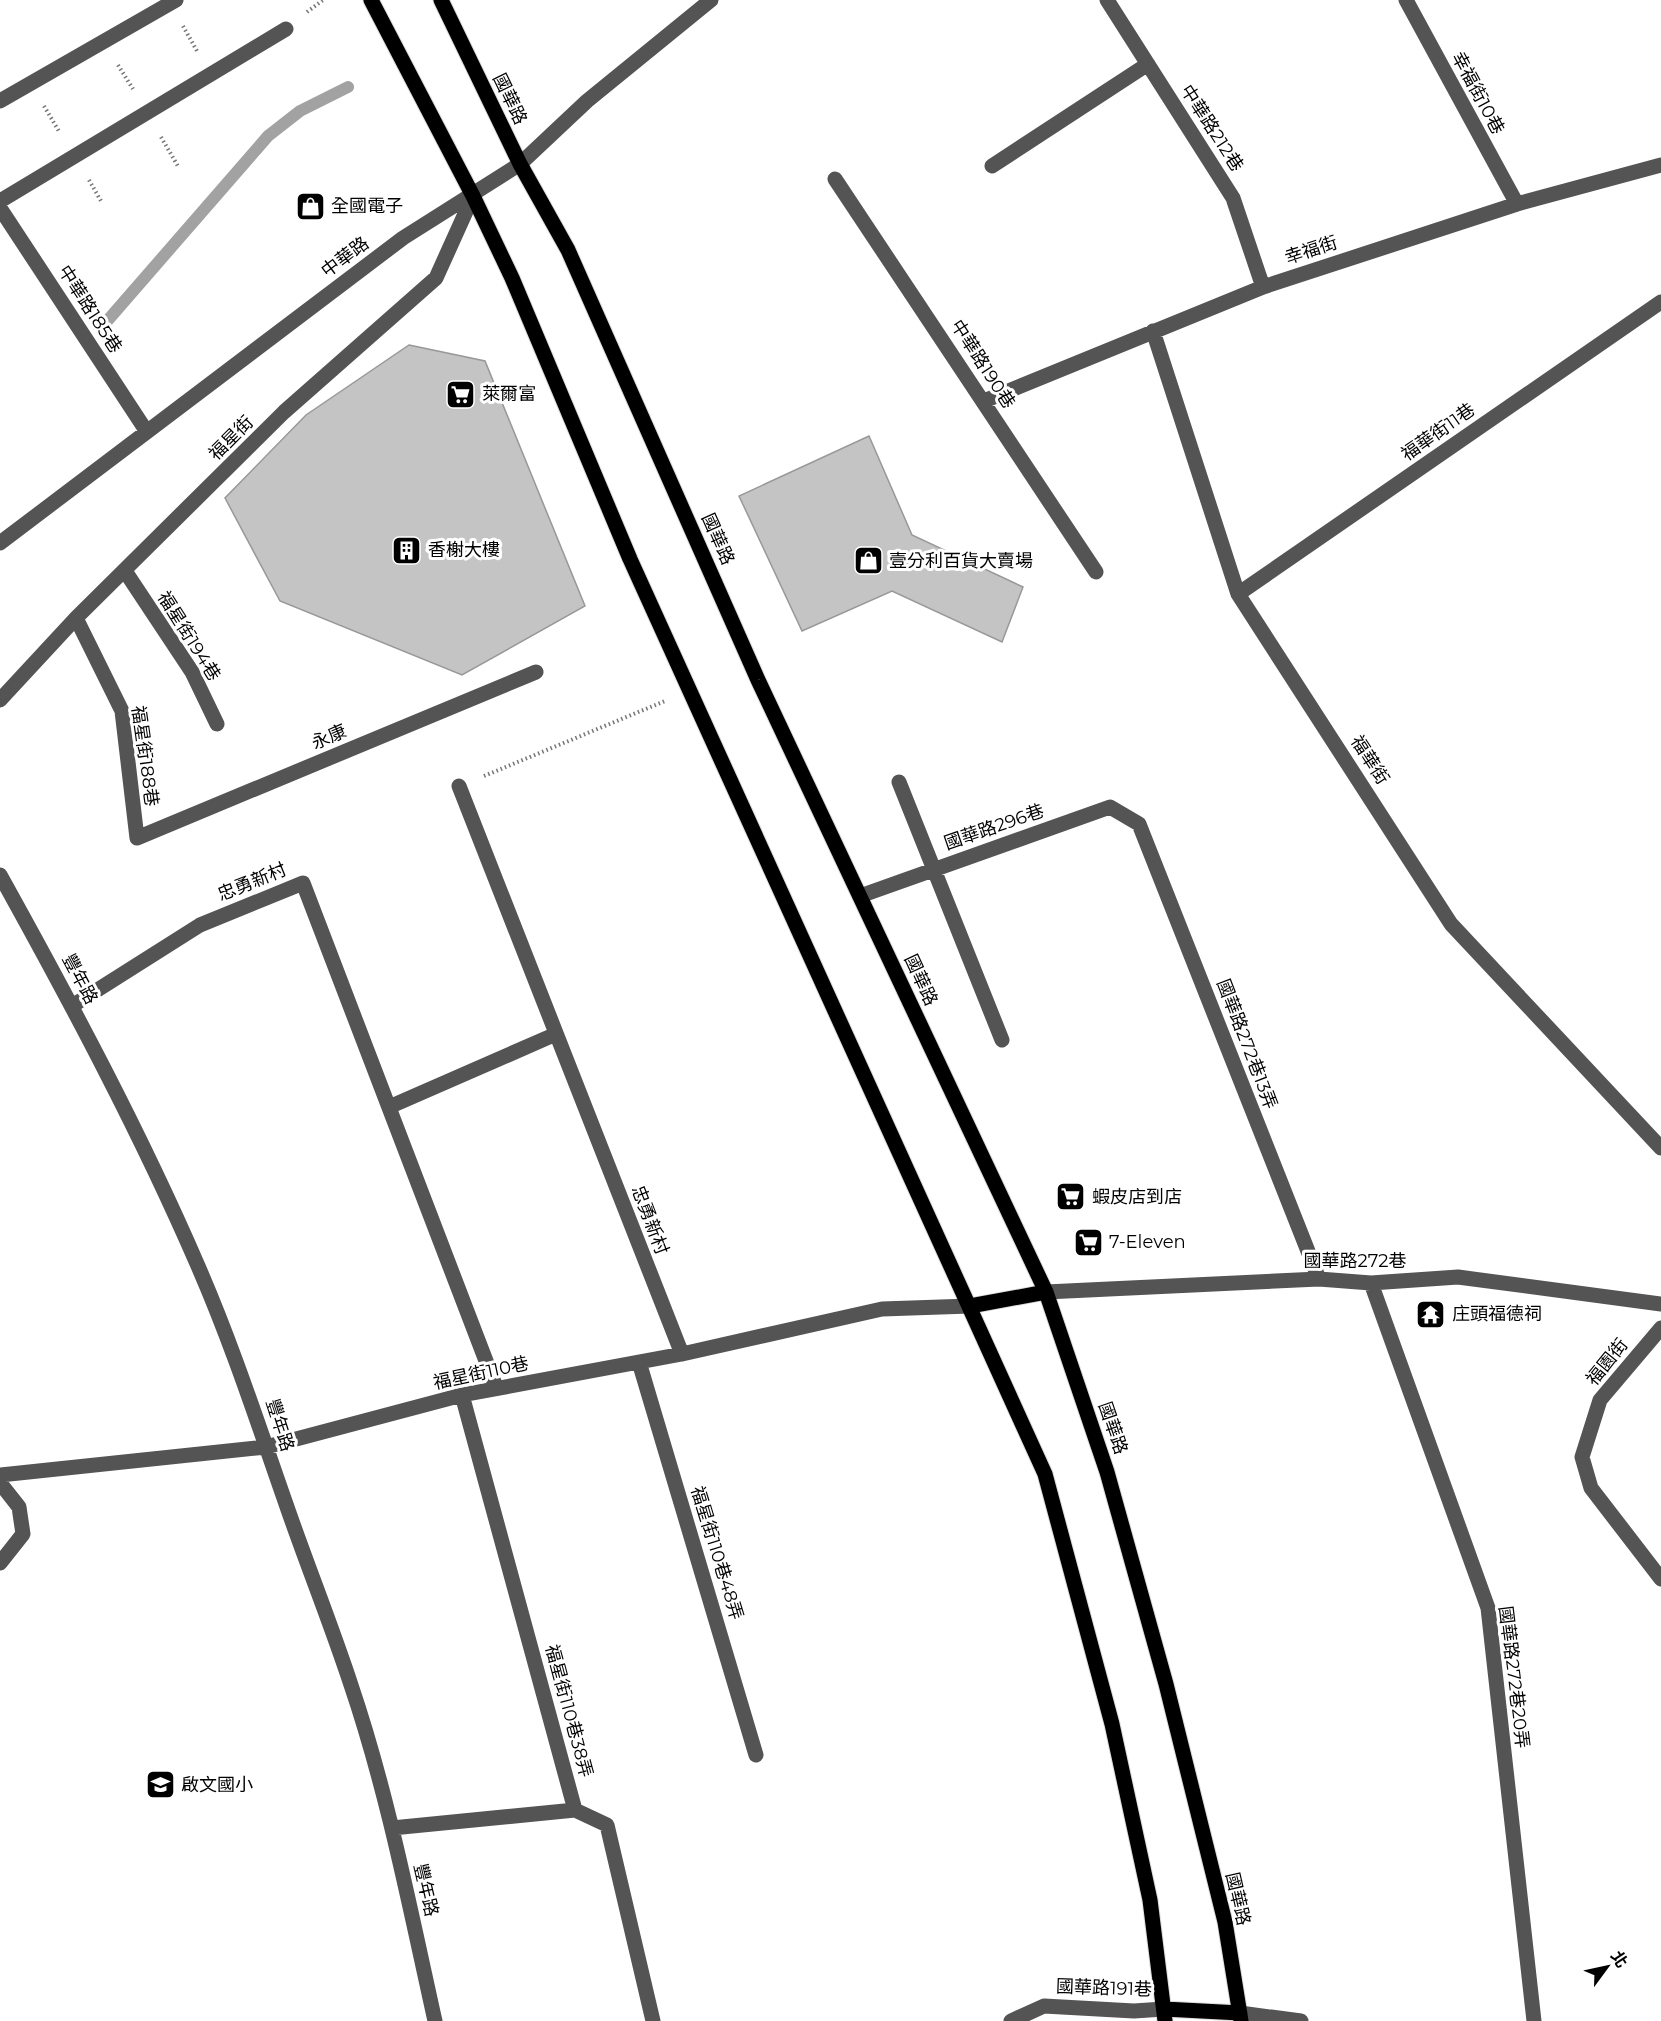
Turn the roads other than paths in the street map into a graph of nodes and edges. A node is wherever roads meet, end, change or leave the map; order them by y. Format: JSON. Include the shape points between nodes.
{"nodes":[{"id":1,"x":176,"y":0,"type":"edge"},
{"id":2,"x":371,"y":0,"type":"edge"},
{"id":3,"x":441,"y":0,"type":"edge"},
{"id":4,"x":711,"y":0,"type":"edge"},
{"id":5,"x":1107,"y":0,"type":"edge"},
{"id":6,"x":1406,"y":0,"type":"edge"},
{"id":7,"x":286,"y":29,"type":"dead end"},
{"id":8,"x":1148,"y":64,"type":"junction"},
{"id":9,"x":0,"y":101,"type":"edge"},
{"id":10,"x":520,"y":164,"type":"junction"},
{"id":11,"x":1661,"y":165,"type":"edge"},
{"id":12,"x":992,"y":166,"type":"dead end"},
{"id":13,"x":835,"y":178,"type":"dead end"},
{"id":14,"x":473,"y":196,"type":"junction"},
{"id":15,"x":0,"y":201,"type":"edge"},
{"id":16,"x":1517,"y":204,"type":"junction"},
{"id":17,"x":0,"y":208,"type":"edge"},
{"id":18,"x":1263,"y":287,"type":"junction"},
{"id":19,"x":1661,"y":302,"type":"edge"},
{"id":20,"x":1153,"y":331,"type":"junction"},
{"id":21,"x":984,"y":402,"type":"junction"},
{"id":22,"x":147,"y":432,"type":"junction"},
{"id":23,"x":0,"y":543,"type":"edge"},
{"id":24,"x":125,"y":571,"type":"junction"},
{"id":25,"x":1096,"y":572,"type":"dead end"},
{"id":26,"x":1238,"y":594,"type":"junction"},
{"id":27,"x":76,"y":618,"type":"junction"},
{"id":28,"x":536,"y":672,"type":"dead end"},
{"id":29,"x":0,"y":700,"type":"edge"},
{"id":30,"x":217,"y":724,"type":"dead end"},
{"id":31,"x":899,"y":782,"type":"dead end"},
{"id":32,"x":459,"y":786,"type":"road end"},
{"id":33,"x":1139,"y":824,"type":"joint"},
{"id":34,"x":137,"y":838,"type":"joint"},
{"id":35,"x":932,"y":869,"type":"junction"},
{"id":36,"x":0,"y":875,"type":"edge"},
{"id":37,"x":860,"y":896,"type":"junction"},
{"id":38,"x":72,"y":1006,"type":"junction"},
{"id":39,"x":556,"y":1034,"type":"junction"},
{"id":40,"x":1002,"y":1040,"type":"dead end"},
{"id":41,"x":389,"y":1107,"type":"junction"},
{"id":42,"x":1661,"y":1148,"type":"edge"},
{"id":43,"x":1318,"y":1279,"type":"junction"},
{"id":44,"x":1371,"y":1283,"type":"junction"},
{"id":45,"x":1046,"y":1292,"type":"junction"},
{"id":46,"x":1661,"y":1304,"type":"edge"},
{"id":47,"x":970,"y":1306,"type":"junction"},
{"id":48,"x":1661,"y":1328,"type":"edge"},
{"id":49,"x":682,"y":1354,"type":"junction"},
{"id":50,"x":639,"y":1362,"type":"junction"},
{"id":51,"x":496,"y":1388,"type":"junction"},
{"id":52,"x":462,"y":1395,"type":"junction"},
{"id":53,"x":267,"y":1447,"type":"junction"},
{"id":54,"x":0,"y":1475,"type":"edge"},
{"id":55,"x":0,"y":1484,"type":"edge"},
{"id":56,"x":0,"y":1563,"type":"edge"},
{"id":57,"x":1661,"y":1579,"type":"edge"},
{"id":58,"x":756,"y":1755,"type":"dead end"},
{"id":59,"x":576,"y":1810,"type":"junction"},
{"id":60,"x":392,"y":1828,"type":"junction"},
{"id":61,"x":1165,"y":2015,"type":"edge"},
{"id":62,"x":1241,"y":2017,"type":"edge"},
{"id":63,"x":435,"y":2021,"type":"edge"},
{"id":64,"x":653,"y":2021,"type":"edge"},
{"id":65,"x":1011,"y":2021,"type":"edge"},
{"id":66,"x":1301,"y":2021,"type":"edge"},
{"id":67,"x":1534,"y":2021,"type":"edge"}],
"edges":[{"from":1,"to":9,"type":"street"},
{"from":2,"to":14,"type":"main road"},
{"from":3,"to":10,"type":"main road","name":"國華路"},
{"from":4,"to":10,"type":"street","name":"中華路","via":[[587,101]]},
{"from":5,"to":8,"type":"street","name":"中華路212巷"},
{"from":6,"to":16,"type":"street","name":"幸福街10巷"},
{"from":7,"to":15,"type":"street"},
{"from":8,"to":12,"type":"street"},
{"from":8,"to":18,"type":"street","name":"中華路212巷","via":[[1233,198]]},
{"from":10,"to":14,"type":"street","name":"中華路"},
{"from":10,"to":37,"type":"main road","name":"國華路","via":[[568,250],[758,680]]},
{"from":11,"to":16,"type":"street","name":"幸福街"},
{"from":13,"to":21,"type":"street","name":"中華路190巷"},
{"from":14,"to":22,"type":"street","name":"中華路","via":[[403,238]]},
{"from":14,"to":24,"type":"street","name":"福星街","via":[[436,278],[284,412]]},
{"from":14,"to":47,"type":"main road","via":[[512,278],[630,559]]},
{"from":16,"to":18,"type":"street","name":"幸福街"},
{"from":17,"to":22,"type":"street","name":"中華路185巷"},
{"from":18,"to":20,"type":"street","name":"幸福街"},
{"from":19,"to":26,"type":"street","name":"福華街11巷"},
{"from":20,"to":21,"type":"street","name":"幸福街"},
{"from":20,"to":26,"type":"street","name":"福華街"},
{"from":21,"to":25,"type":"street","name":"中華路190巷"},
{"from":22,"to":23,"type":"street","name":"中華路"},
{"from":24,"to":27,"type":"street","name":"福星街"},
{"from":24,"to":30,"type":"street","name":"福星街194巷","via":[[192,672]]},
{"from":26,"to":42,"type":"street","name":"福華街","via":[[1451,924]]},
{"from":27,"to":29,"type":"street","name":"福星街"},
{"from":27,"to":34,"type":"street","name":"福星街188巷","via":[[122,711]]},
{"from":28,"to":34,"type":"street","name":"永康"},
{"from":31,"to":35,"type":"street"},
{"from":32,"to":39,"type":"street","name":"忠勇新村"},
{"from":33,"to":35,"type":"street","name":"國華路296巷","via":[[1110,807]]},
{"from":33,"to":43,"type":"street","name":"國華路272巷13弄"},
{"from":35,"to":37,"type":"street","name":"國華路296巷"},
{"from":35,"to":40,"type":"street"},
{"from":36,"to":38,"type":"street","name":"豐年路"},
{"from":37,"to":45,"type":"main road","name":"國華路"},
{"from":38,"to":41,"type":"street","name":"忠勇新村","via":[[200,925],[303,883]]},
{"from":38,"to":53,"type":"street","name":"豐年路","via":[[198,1265],[240,1366]]},
{"from":39,"to":41,"type":"street"},
{"from":39,"to":49,"type":"street","name":"忠勇新村"},
{"from":41,"to":51,"type":"street","name":"忠勇新村"},
{"from":43,"to":44,"type":"street","name":"國華路272巷"},
{"from":43,"to":45,"type":"street","name":"國華路272巷"},
{"from":44,"to":46,"type":"street","name":"國華路272巷","via":[[1458,1277]]},
{"from":44,"to":67,"type":"street","name":"國華路272巷20弄","via":[[1488,1608]]},
{"from":45,"to":47,"type":"main road"},
{"from":45,"to":62,"type":"main road","name":"國華路","via":[[1107,1472],[1166,1684],[1224,1922]]},
{"from":47,"to":49,"type":"street","name":"福星街110巷","via":[[882,1309]]},
{"from":47,"to":61,"type":"main road","via":[[1045,1474],[1112,1724],[1150,1900]]},
{"from":48,"to":57,"type":"street","name":"福園街","via":[[1600,1400],[1582,1457],[1591,1488]]},
{"from":49,"to":50,"type":"street","name":"福星街110巷"},
{"from":50,"to":51,"type":"street","name":"福星街110巷"},
{"from":50,"to":58,"type":"street","name":"福星街110巷48弄"},
{"from":51,"to":52,"type":"street","name":"福星街110巷"},
{"from":52,"to":53,"type":"street","name":"福星街110巷"},
{"from":52,"to":59,"type":"street","name":"福星街110巷38弄"},
{"from":53,"to":54,"type":"street","name":"福星街110巷"},
{"from":53,"to":60,"type":"street","name":"豐年路","via":[[351,1686]]},
{"from":55,"to":56,"type":"street","via":[[19,1507],[24,1534]]},
{"from":59,"to":60,"type":"street"},
{"from":59,"to":64,"type":"street","via":[[608,1825]]},
{"from":60,"to":63,"type":"street","name":"豐年路"},
{"from":61,"to":62,"type":"main road"},
{"from":61,"to":65,"type":"street","name":"國華路191巷","via":[[1044,2006]]},
{"from":62,"to":66,"type":"street"}]}
